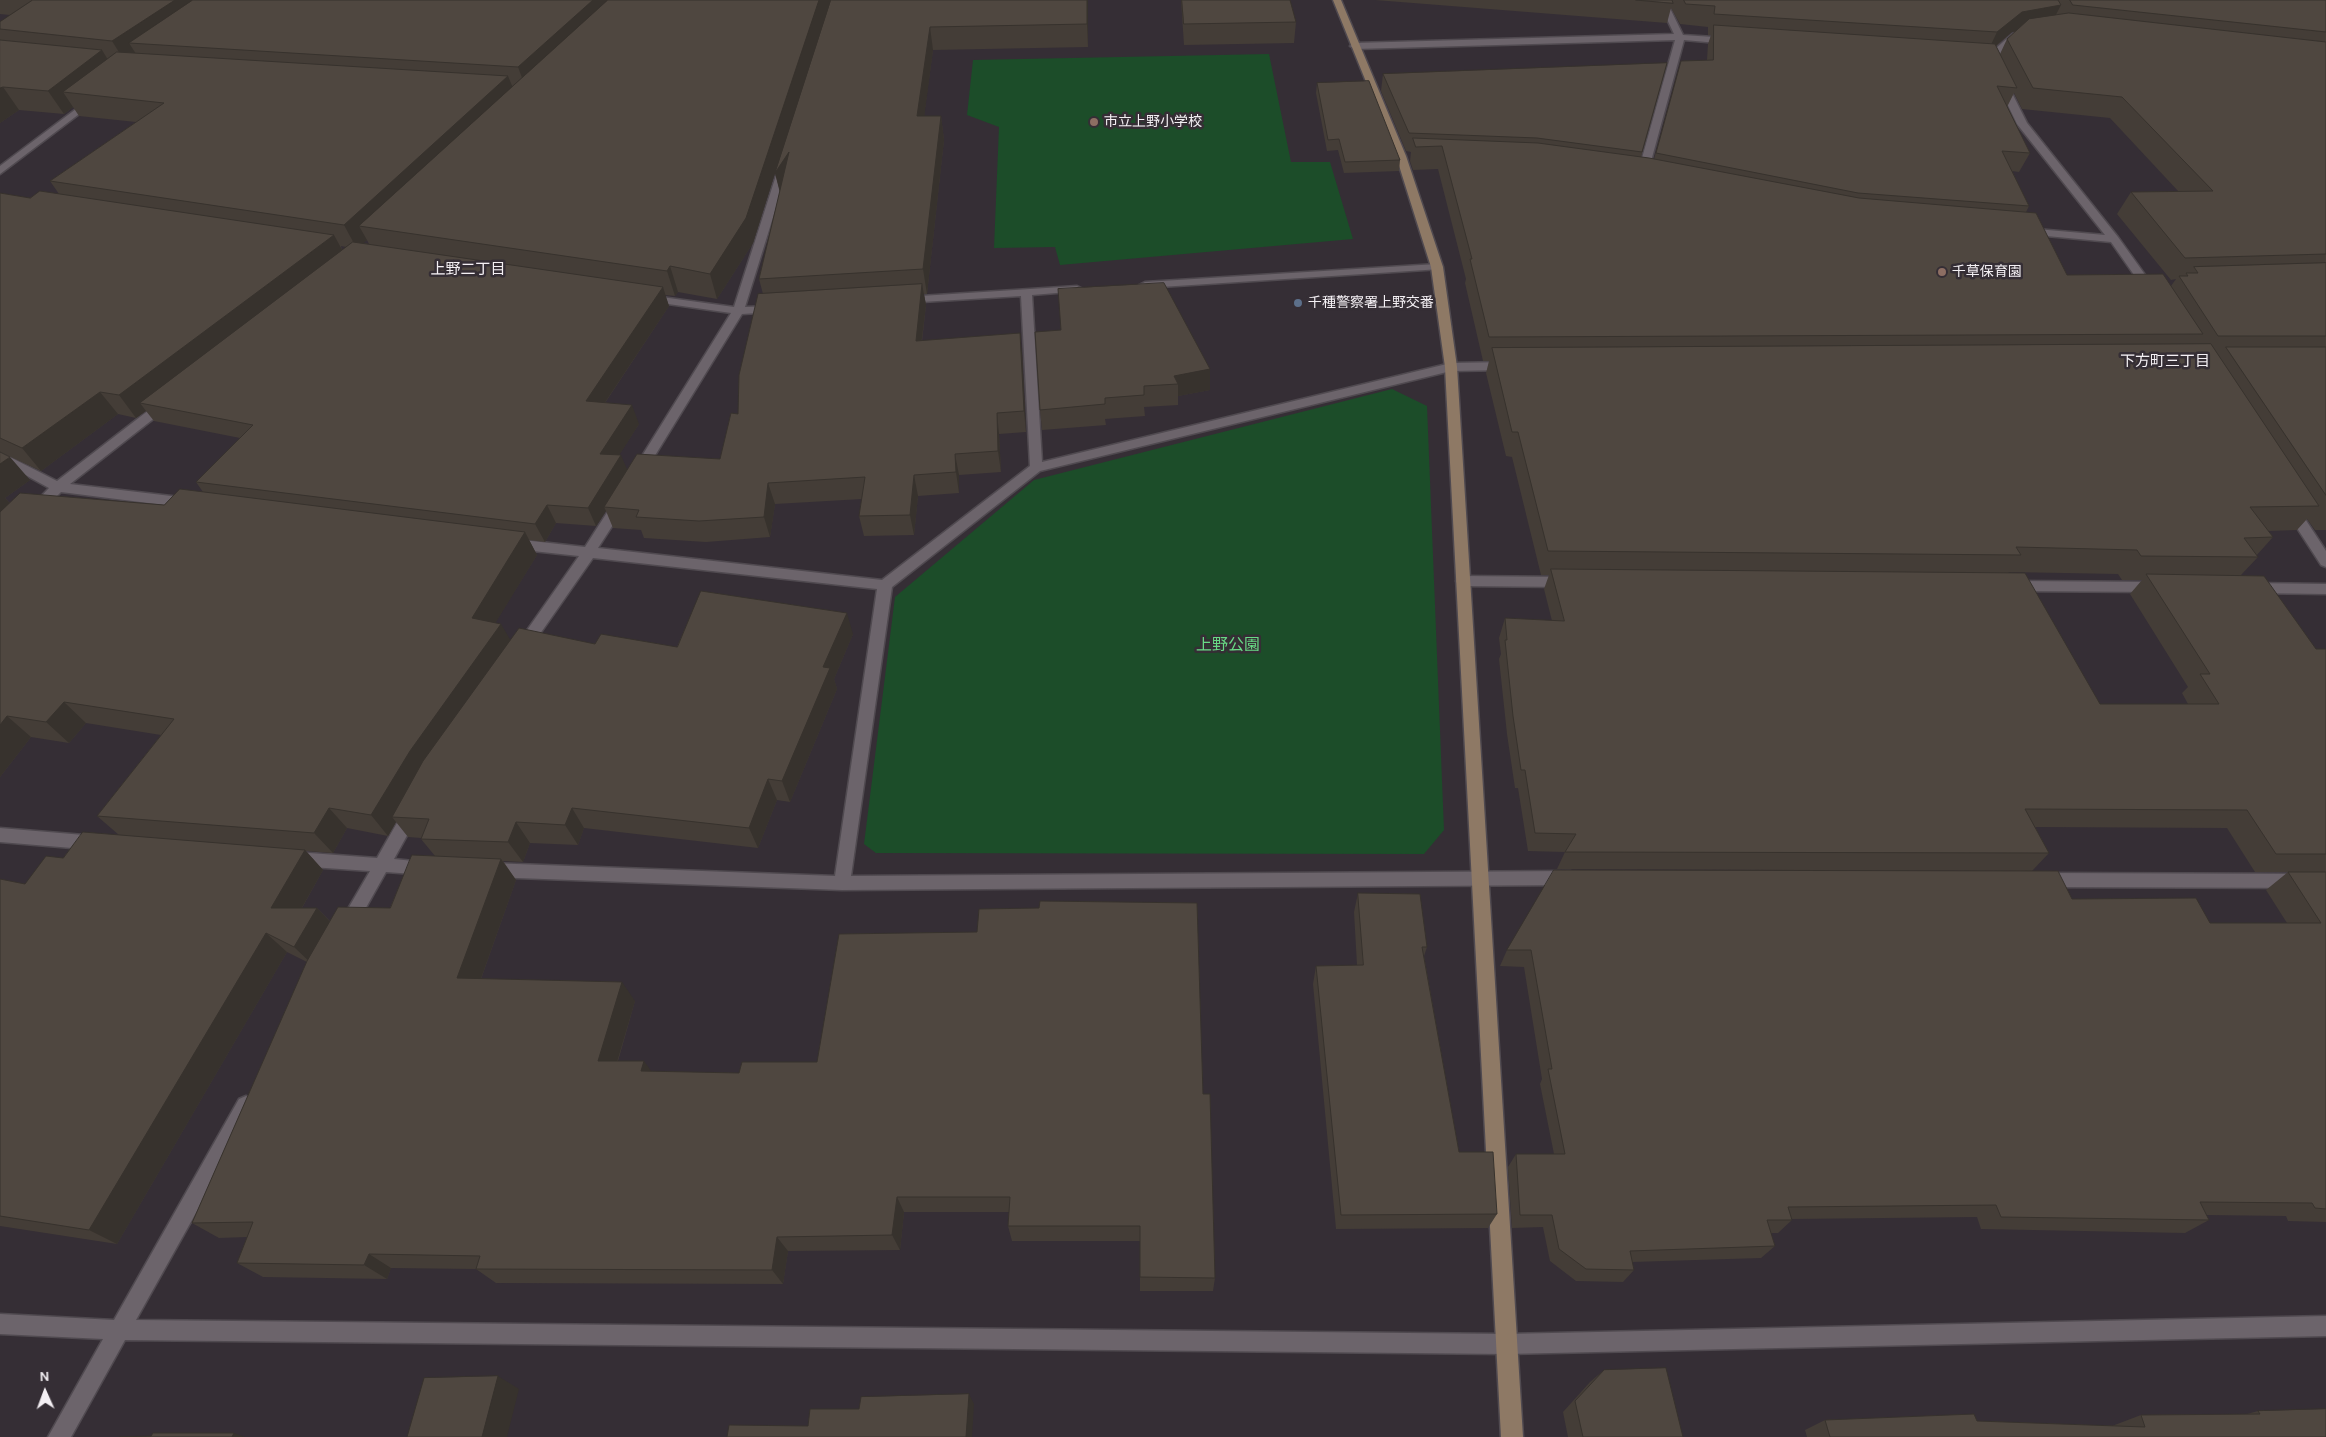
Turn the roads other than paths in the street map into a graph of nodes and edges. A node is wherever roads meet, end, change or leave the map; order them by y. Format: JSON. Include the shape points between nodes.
{"nodes":[{"id":1,"x":1337,"y":0,"type":"edge"},
{"id":2,"x":1662,"y":0,"type":"edge"},
{"id":3,"x":2032,"y":33,"type":"edge"},
{"id":4,"x":1680,"y":38,"type":"junction"},
{"id":5,"x":1738,"y":41,"type":"edge"},
{"id":6,"x":1355,"y":46,"type":"junction"},
{"id":7,"x":99,"y":94,"type":"edge"},
{"id":8,"x":789,"y":151,"type":"edge"},
{"id":9,"x":0,"y":171,"type":"edge"},
{"id":10,"x":1643,"y":177,"type":"edge"},
{"id":11,"x":2016,"y":231,"type":"edge"},
{"id":12,"x":2114,"y":238,"type":"junction"},
{"id":13,"x":1437,"y":267,"type":"junction"},
{"id":14,"x":1134,"y":286,"type":"edge"},
{"id":15,"x":1085,"y":289,"type":"edge"},
{"id":16,"x":1026,"y":292,"type":"junction"},
{"id":17,"x":631,"y":296,"type":"edge"},
{"id":18,"x":897,"y":301,"type":"edge"},
{"id":19,"x":2157,"y":301,"type":"edge"},
{"id":20,"x":788,"y":308,"type":"edge"},
{"id":21,"x":738,"y":311,"type":"junction"},
{"id":22,"x":1451,"y":366,"type":"junction"},
{"id":23,"x":1521,"y":366,"type":"edge"},
{"id":24,"x":177,"y":395,"type":"edge"},
{"id":25,"x":0,"y":456,"type":"edge"},
{"id":26,"x":1036,"y":468,"type":"junction"},
{"id":27,"x":58,"y":486,"type":"junction"},
{"id":28,"x":2283,"y":496,"type":"edge"},
{"id":29,"x":206,"y":505,"type":"edge"},
{"id":30,"x":26,"y":519,"type":"edge"},
{"id":31,"x":500,"y":542,"type":"edge"},
{"id":32,"x":588,"y":554,"type":"junction"},
{"id":33,"x":2326,"y":562,"type":"edge"},
{"id":34,"x":1464,"y":581,"type":"junction"},
{"id":35,"x":1582,"y":582,"type":"edge"},
{"id":36,"x":885,"y":585,"type":"junction"},
{"id":37,"x":1999,"y":586,"type":"edge"},
{"id":38,"x":2167,"y":587,"type":"edge"},
{"id":39,"x":2237,"y":588,"type":"edge"},
{"id":40,"x":2326,"y":589,"type":"edge"},
{"id":41,"x":516,"y":657,"type":"edge"},
{"id":42,"x":418,"y":801,"type":"edge"},
{"id":43,"x":0,"y":835,"type":"edge"},
{"id":44,"x":108,"y":844,"type":"edge"},
{"id":45,"x":284,"y":858,"type":"edge"},
{"id":46,"x":382,"y":866,"type":"junction"},
{"id":47,"x":440,"y":868,"type":"edge"},
{"id":48,"x":470,"y":869,"type":"edge"},
{"id":49,"x":1480,"y":878,"type":"junction"},
{"id":50,"x":1589,"y":878,"type":"edge"},
{"id":51,"x":2027,"y":880,"type":"edge"},
{"id":52,"x":2326,"y":881,"type":"edge"},
{"id":53,"x":842,"y":883,"type":"junction"},
{"id":54,"x":343,"y":935,"type":"edge"},
{"id":55,"x":255,"y":1089,"type":"edge"},
{"id":56,"x":0,"y":1324,"type":"edge"},
{"id":57,"x":2326,"y":1326,"type":"edge"},
{"id":58,"x":119,"y":1330,"type":"junction"},
{"id":59,"x":1506,"y":1344,"type":"junction"},
{"id":60,"x":58,"y":1437,"type":"edge"},
{"id":61,"x":1512,"y":1437,"type":"edge"}],
"edges":[{"from":1,"to":6,"type":"street"},
{"from":2,"to":4,"type":"street"},
{"from":3,"to":12,"type":"street","via":[[2015,36],[1985,58],[2022,124]]},
{"from":4,"to":5,"type":"street"},
{"from":4,"to":6,"type":"street"},
{"from":4,"to":10,"type":"street"},
{"from":6,"to":13,"type":"street","via":[[1405,156]]},
{"from":7,"to":9,"type":"street"},
{"from":8,"to":21,"type":"street"},
{"from":11,"to":12,"type":"street"},
{"from":12,"to":19,"type":"street","via":[[2152,285]]},
{"from":13,"to":14,"type":"street"},
{"from":13,"to":22,"type":"street"},
{"from":15,"to":16,"type":"street"},
{"from":16,"to":18,"type":"street"},
{"from":16,"to":26,"type":"street"},
{"from":17,"to":21,"type":"street"},
{"from":20,"to":21,"type":"street"},
{"from":21,"to":32,"type":"street"},
{"from":22,"to":23,"type":"street"},
{"from":22,"to":26,"type":"street"},
{"from":22,"to":34,"type":"street"},
{"from":24,"to":27,"type":"street"},
{"from":25,"to":27,"type":"street"},
{"from":26,"to":36,"type":"street"},
{"from":27,"to":29,"type":"street"},
{"from":27,"to":30,"type":"street"},
{"from":28,"to":33,"type":"street"},
{"from":31,"to":32,"type":"street"},
{"from":32,"to":36,"type":"street"},
{"from":32,"to":41,"type":"street"},
{"from":34,"to":35,"type":"street"},
{"from":34,"to":49,"type":"street"},
{"from":36,"to":53,"type":"street"},
{"from":37,"to":38,"type":"street"},
{"from":39,"to":40,"type":"street"},
{"from":42,"to":46,"type":"street"},
{"from":43,"to":44,"type":"street"},
{"from":45,"to":46,"type":"street"},
{"from":46,"to":47,"type":"street"},
{"from":46,"to":54,"type":"street"},
{"from":48,"to":53,"type":"street"},
{"from":49,"to":50,"type":"street"},
{"from":49,"to":53,"type":"street"},
{"from":49,"to":59,"type":"street"},
{"from":51,"to":52,"type":"street"},
{"from":55,"to":58,"type":"street"},
{"from":56,"to":58,"type":"street"},
{"from":57,"to":59,"type":"street"},
{"from":58,"to":59,"type":"street"},
{"from":58,"to":60,"type":"street"},
{"from":59,"to":61,"type":"street"}]}
